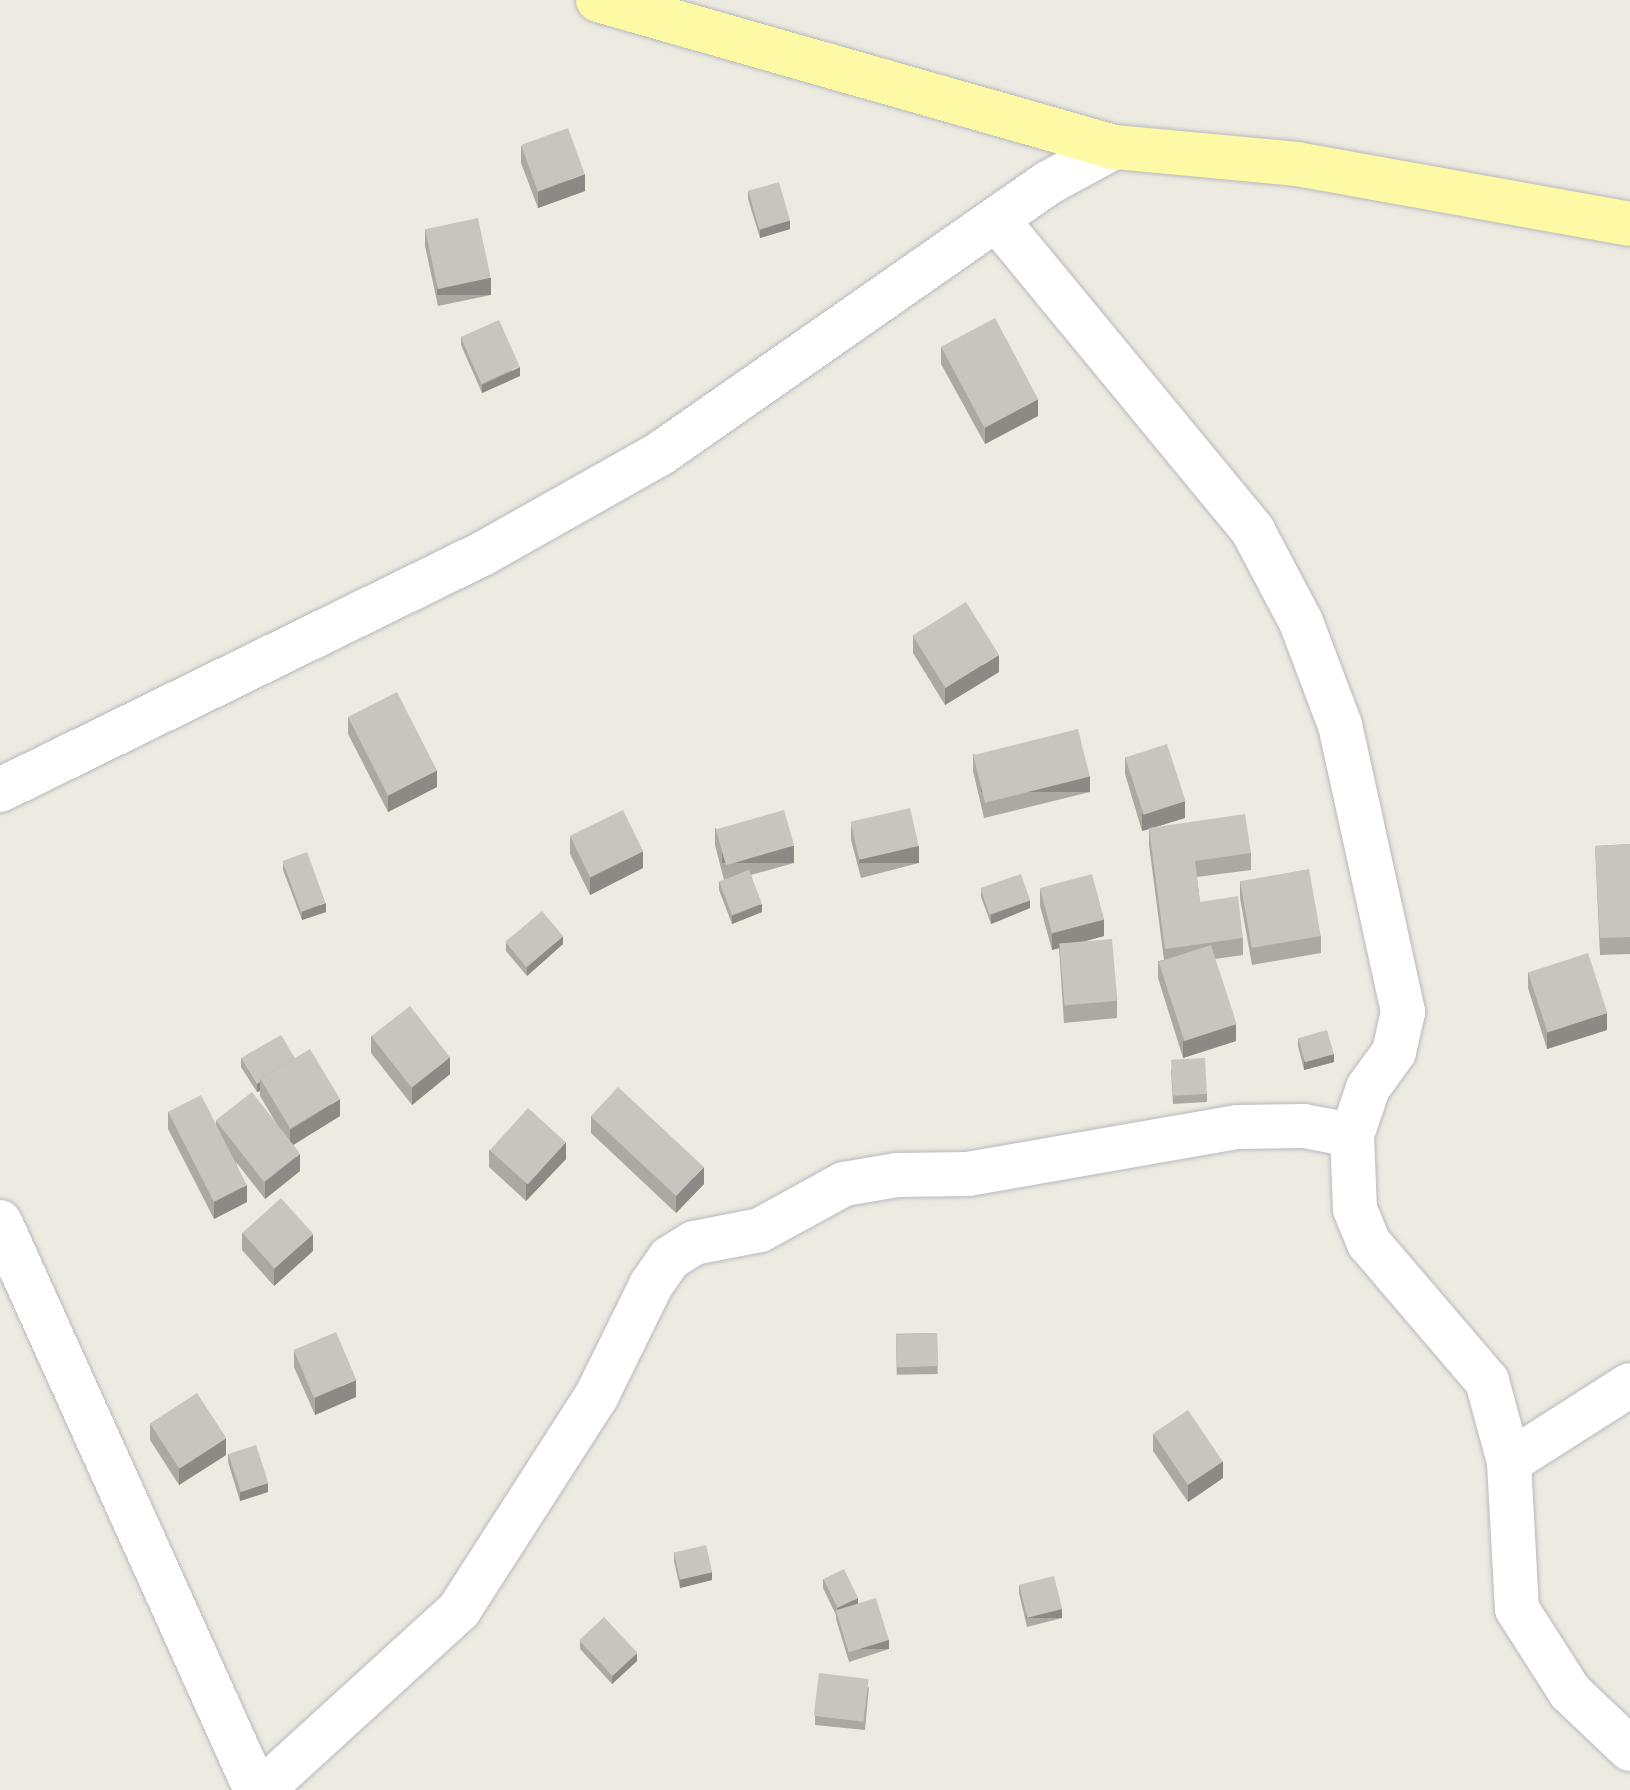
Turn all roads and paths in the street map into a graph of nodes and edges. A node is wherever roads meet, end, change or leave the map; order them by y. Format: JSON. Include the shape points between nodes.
{"nodes":[{"id":1,"x":598,"y":0,"type":"edge"},
{"id":2,"x":1114,"y":147,"type":"junction"},
{"id":3,"x":997,"y":220,"type":"junction"},
{"id":4,"x":1630,"y":224,"type":"edge"},
{"id":5,"x":0,"y":790,"type":"edge"},
{"id":6,"x":1352,"y":1135,"type":"junction"},
{"id":7,"x":0,"y":1222,"type":"edge"},
{"id":8,"x":1630,"y":1385,"type":"edge"},
{"id":9,"x":1509,"y":1462,"type":"junction"},
{"id":10,"x":1630,"y":1749,"type":"edge"},
{"id":11,"x":256,"y":1790,"type":"edge"},
{"id":12,"x":262,"y":1790,"type":"edge"}],
"edges":[{"from":1,"to":2,"type":"main road"},
{"from":2,"to":3,"type":"street"},
{"from":2,"to":4,"type":"main road","via":[[1297,164]]},
{"from":3,"to":5,"type":"street","via":[[647,461],[482,554]]},
{"from":3,"to":6,"type":"street","via":[[1253,531],[1306,637],[1340,725],[1403,1012],[1394,1052],[1368,1088]]},
{"from":6,"to":9,"type":"street","via":[[1355,1209],[1369,1243],[1487,1381]]},
{"from":6,"to":12,"type":"street","via":[[1304,1126],[1238,1127],[968,1174],[897,1175],[844,1184],[760,1230],[694,1243],[670,1258],[651,1285],[596,1397],[459,1610]]},
{"from":7,"to":11,"type":"street"},
{"from":8,"to":9,"type":"street"},
{"from":9,"to":10,"type":"street","via":[[1517,1609],[1570,1692]]}]}
